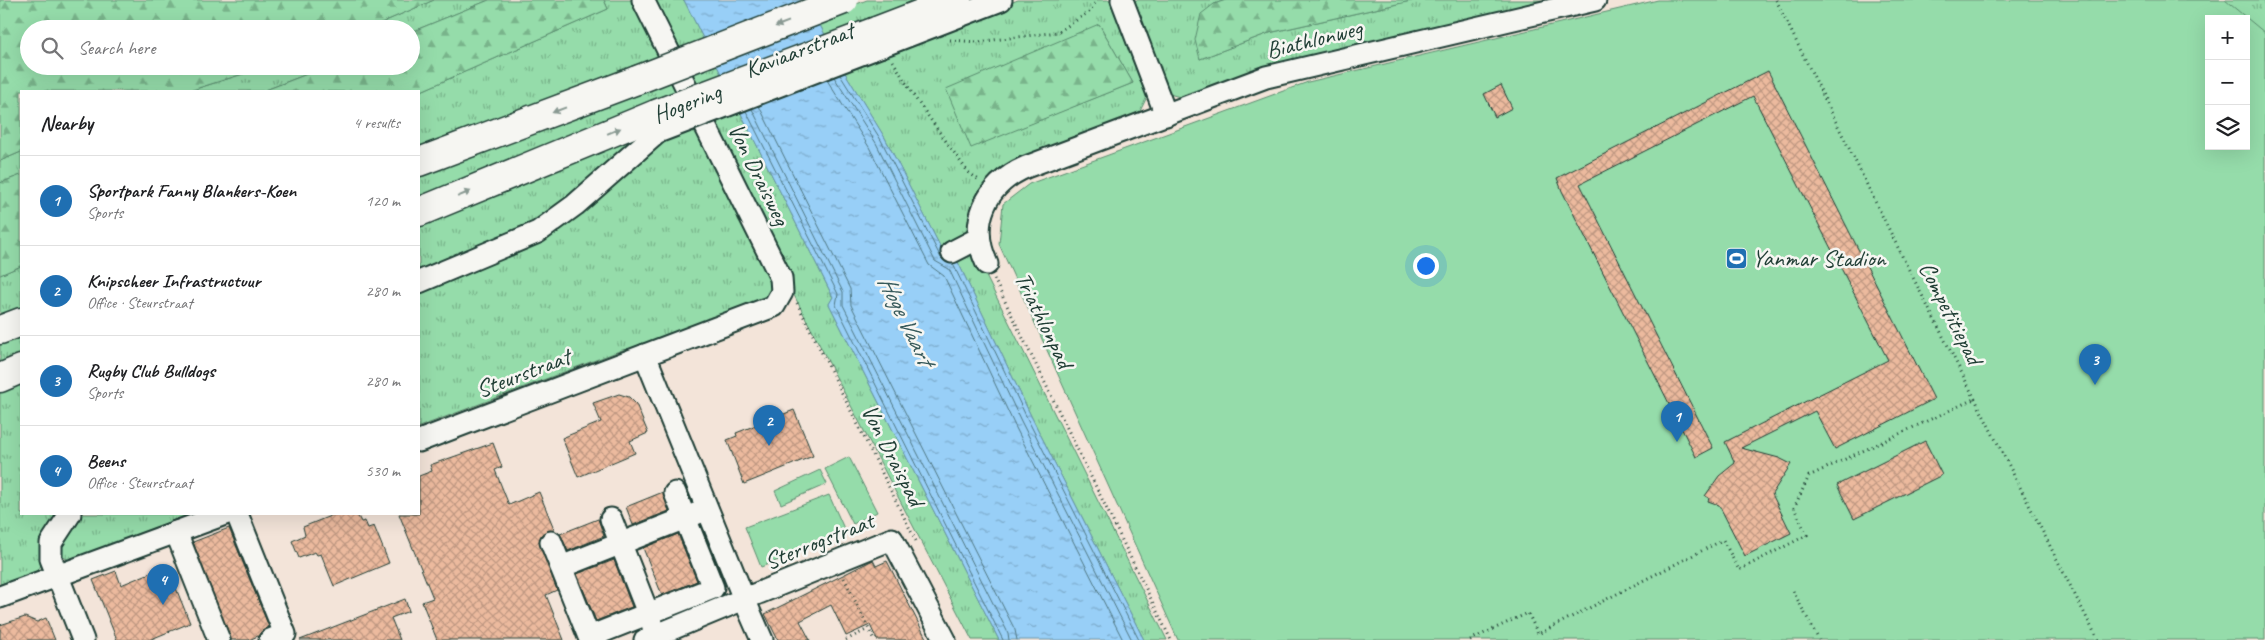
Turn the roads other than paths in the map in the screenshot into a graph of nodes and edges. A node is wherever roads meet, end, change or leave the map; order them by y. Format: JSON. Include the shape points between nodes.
{"nodes":[{"id":1,"x":643,"y":0,"type":"edge"},
{"id":2,"x":844,"y":0,"type":"edge"},
{"id":3,"x":957,"y":0,"type":"edge"},
{"id":4,"x":1001,"y":0,"type":"edge"},
{"id":5,"x":1122,"y":0,"type":"edge"},
{"id":6,"x":1596,"y":0,"type":"edge"},
{"id":7,"x":879,"y":38,"type":"junction"},
{"id":8,"x":1166,"y":115,"type":"junction"},
{"id":9,"x":657,"y":123,"type":"junction"},
{"id":10,"x":420,"y":162,"type":"edge"},
{"id":11,"x":420,"y":212,"type":"edge"},
{"id":12,"x":980,"y":238,"type":"junction"},
{"id":13,"x":952,"y":252,"type":"dead end"},
{"id":14,"x":987,"y":264,"type":"road end"},
{"id":15,"x":420,"y":282,"type":"edge"},
{"id":16,"x":782,"y":292,"type":"joint"},
{"id":17,"x":20,"y":322,"type":"edge"},
{"id":18,"x":0,"y":330,"type":"edge"},
{"id":19,"x":645,"y":355,"type":"junction"},
{"id":20,"x":20,"y":369,"type":"edge"},
{"id":21,"x":0,"y":378,"type":"edge"},
{"id":22,"x":420,"y":441,"type":"edge"},
{"id":23,"x":675,"y":493,"type":"dead end"},
{"id":24,"x":707,"y":509,"type":"junction"},
{"id":25,"x":69,"y":515,"type":"edge"},
{"id":26,"x":222,"y":515,"type":"edge"},
{"id":27,"x":237,"y":515,"type":"edge"},
{"id":28,"x":685,"y":518,"type":"junction"},
{"id":29,"x":611,"y":519,"type":"dead end"},
{"id":30,"x":176,"y":532,"type":"junction"},
{"id":31,"x":552,"y":542,"type":"dead end"},
{"id":32,"x":620,"y":543,"type":"junction"},
{"id":33,"x":562,"y":567,"type":"junction"},
{"id":34,"x":57,"y":575,"type":"junction"},
{"id":35,"x":0,"y":597,"type":"edge"},
{"id":36,"x":744,"y":599,"type":"junction"},
{"id":37,"x":648,"y":614,"type":"junction"},
{"id":38,"x":651,"y":638,"type":"edge"},
{"id":39,"x":83,"y":640,"type":"edge"},
{"id":40,"x":218,"y":640,"type":"edge"},
{"id":41,"x":270,"y":640,"type":"edge"},
{"id":42,"x":762,"y":640,"type":"edge"},
{"id":43,"x":945,"y":640,"type":"edge"}],
"edges":[{"from":1,"to":16,"type":"street","name":"Von Draisweg","via":[[782,278]]},
{"from":2,"to":10,"type":"highway","name":"Hogering","one_way":true,"bridge":true},
{"from":3,"to":7,"type":"highway","name":"Hogering"},
{"from":4,"to":7,"type":"street","name":"Kaviaarstraat"},
{"from":5,"to":8,"type":"street"},
{"from":6,"to":8,"type":"street","name":"Biathlonweg","via":[[1283,72]]},
{"from":7,"to":9,"type":"highway","name":"Hogering","bridge":true},
{"from":8,"to":12,"type":"street","name":"Triathlonpad","via":[[1006,177],[984,207]]},
{"from":11,"to":9,"type":"highway","name":"Hogering","one_way":true},
{"from":9,"to":15,"type":"street","via":[[575,205],[538,232]]},
{"from":12,"to":13,"type":"street"},
{"from":12,"to":14,"type":"street","name":"Triathlonpad"},
{"from":16,"to":19,"type":"street","name":"Steurstraat","via":[[774,306]]},
{"from":17,"to":18,"type":"highway"},
{"from":19,"to":22,"type":"street","name":"Steurstraat"},
{"from":19,"to":24,"type":"street"},
{"from":20,"to":21,"type":"highway"},
{"from":23,"to":28,"type":"street"},
{"from":24,"to":28,"type":"street"},
{"from":24,"to":36,"type":"street"},
{"from":25,"to":34,"type":"street","via":[[51,543],[51,559]]},
{"from":26,"to":30,"type":"street"},
{"from":27,"to":41,"type":"street","via":[[284,634]]},
{"from":28,"to":32,"type":"street"},
{"from":28,"to":37,"type":"street","via":[[713,588]]},
{"from":29,"to":32,"type":"street"},
{"from":30,"to":34,"type":"street"},
{"from":30,"to":40,"type":"street"},
{"from":31,"to":33,"type":"street"},
{"from":32,"to":33,"type":"street"},
{"from":32,"to":37,"type":"street"},
{"from":33,"to":37,"type":"street","via":[[590,637]]},
{"from":34,"to":35,"type":"street"},
{"from":34,"to":39,"type":"street"},
{"from":36,"to":38,"type":"street"},
{"from":36,"to":42,"type":"street"},
{"from":36,"to":43,"type":"street","name":"Sterrogstraat","via":[[892,539]]},
{"from":37,"to":38,"type":"street"}]}
